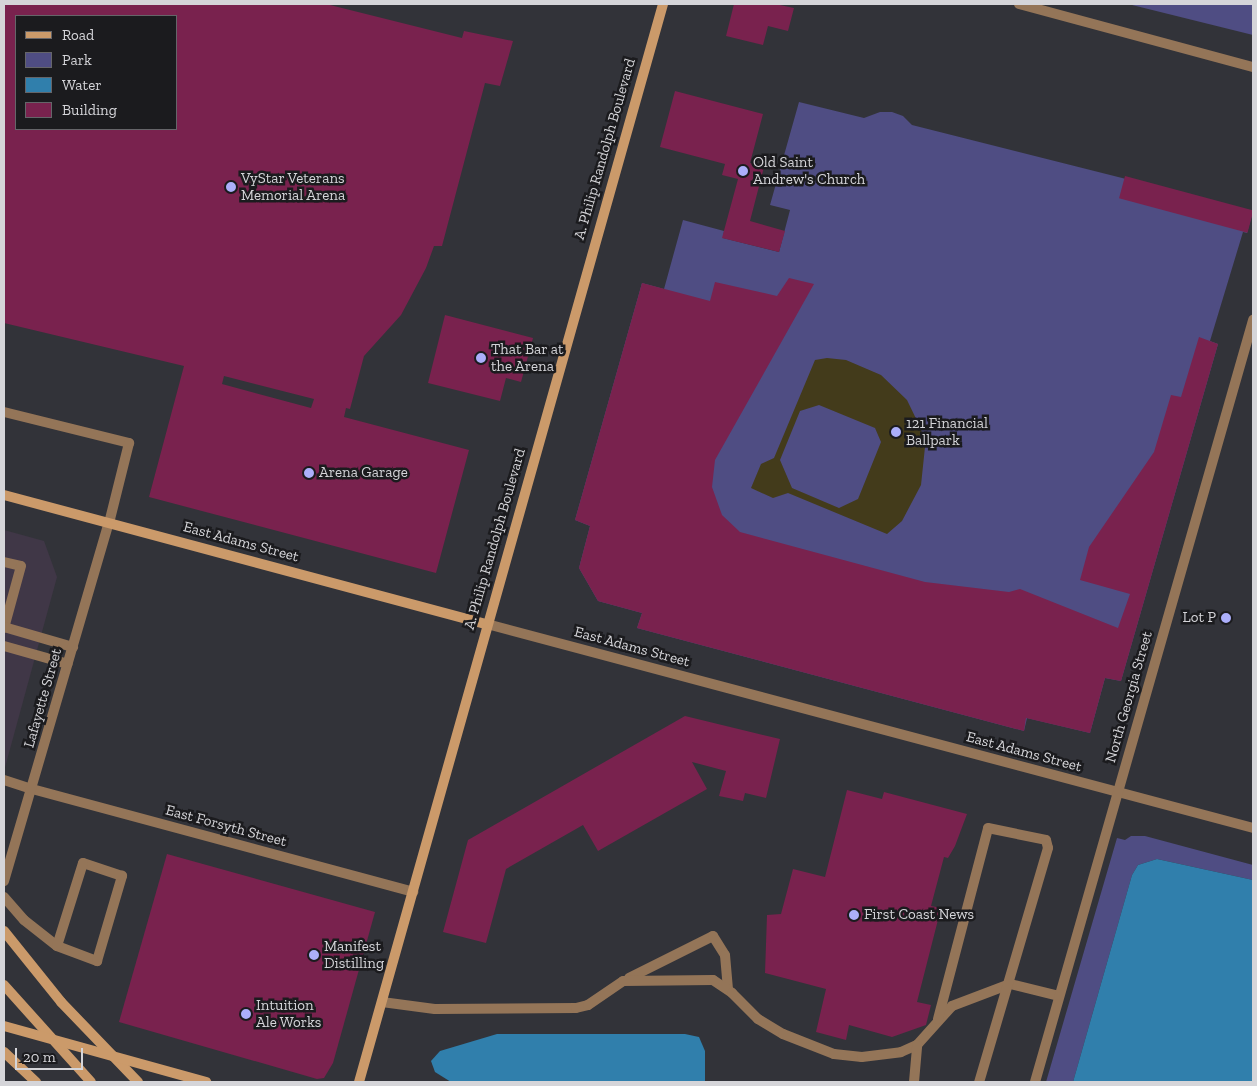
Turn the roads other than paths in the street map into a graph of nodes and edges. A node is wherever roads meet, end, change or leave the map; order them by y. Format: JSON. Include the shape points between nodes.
{"nodes":[{"id":1,"x":663,"y":4,"type":"edge"},
{"id":2,"x":1019,"y":4,"type":"edge"},
{"id":3,"x":1253,"y":66,"type":"edge"},
{"id":4,"x":1253,"y":320,"type":"edge"},
{"id":5,"x":4,"y":412,"type":"edge"},
{"id":6,"x":4,"y":495,"type":"edge"},
{"id":7,"x":109,"y":523,"type":"junction"},
{"id":8,"x":4,"y":562,"type":"edge"},
{"id":9,"x":487,"y":624,"type":"junction"},
{"id":10,"x":4,"y":628,"type":"edge"},
{"id":11,"x":4,"y":646,"type":"edge"},
{"id":12,"x":73,"y":647,"type":"junction"},
{"id":13,"x":68,"y":664,"type":"junction"},
{"id":14,"x":4,"y":780,"type":"edge"},
{"id":15,"x":32,"y":789,"type":"junction"},
{"id":16,"x":1117,"y":792,"type":"junction"},
{"id":17,"x":1253,"y":828,"type":"edge"},
{"id":18,"x":4,"y":881,"type":"edge"},
{"id":19,"x":413,"y":892,"type":"junction"},
{"id":20,"x":4,"y":897,"type":"edge"},
{"id":21,"x":4,"y":931,"type":"edge"},
{"id":22,"x":57,"y":946,"type":"junction"},
{"id":23,"x":623,"y":981,"type":"junction"},
{"id":24,"x":1010,"y":984,"type":"junction"},
{"id":25,"x":4,"y":985,"type":"edge"},
{"id":26,"x":728,"y":989,"type":"junction"},
{"id":27,"x":1059,"y":996,"type":"junction"},
{"id":28,"x":382,"y":1002,"type":"junction"},
{"id":29,"x":938,"y":1020,"type":"junction"},
{"id":30,"x":4,"y":1026,"type":"edge"},
{"id":31,"x":917,"y":1045,"type":"junction"},
{"id":32,"x":4,"y":1052,"type":"edge"},
{"id":33,"x":36,"y":1082,"type":"edge"},
{"id":34,"x":91,"y":1082,"type":"edge"},
{"id":35,"x":138,"y":1082,"type":"edge"},
{"id":36,"x":206,"y":1082,"type":"edge"},
{"id":37,"x":359,"y":1082,"type":"edge"},
{"id":38,"x":914,"y":1082,"type":"edge"},
{"id":39,"x":980,"y":1082,"type":"edge"},
{"id":40,"x":1035,"y":1082,"type":"edge"}],
"edges":[{"from":1,"to":9,"type":"street","name":"A. Philip Randolph Boulevard"},
{"from":2,"to":3,"type":"street"},
{"from":4,"to":16,"type":"street","name":"North Georgia Street"},
{"from":5,"to":7,"type":"street","name":"Lafayette Street","via":[[129,443]]},
{"from":6,"to":7,"type":"street","name":"East Adams Street"},
{"from":7,"to":9,"type":"street","name":"East Adams Street"},
{"from":7,"to":12,"type":"street","name":"Lafayette Street"},
{"from":8,"to":10,"type":"street","via":[[21,566]]},
{"from":9,"to":16,"type":"street","name":"East Adams Street"},
{"from":9,"to":19,"type":"street","name":"A. Philip Randolph Boulevard"},
{"from":10,"to":12,"type":"street"},
{"from":11,"to":13,"type":"street"},
{"from":12,"to":13,"type":"street","name":"Lafayette Street"},
{"from":13,"to":15,"type":"street","name":"Lafayette Street"},
{"from":14,"to":15,"type":"street","name":"East Forsyth Street"},
{"from":15,"to":18,"type":"street","name":"Lafayette Street"},
{"from":15,"to":19,"type":"street","name":"East Forsyth Street"},
{"from":16,"to":17,"type":"street","name":"East Adams Street"},
{"from":16,"to":27,"type":"street","name":"North Georgia Street"},
{"from":19,"to":28,"type":"street","name":"A. Philip Randolph Boulevard"},
{"from":20,"to":22,"type":"street","via":[[24,920]]},
{"from":21,"to":35,"type":"street","via":[[61,1002]]},
{"from":22,"to":22,"type":"street","via":[[97,961],[122,876],[83,863]]},
{"from":23,"to":26,"type":"street","via":[[712,980]]},
{"from":23,"to":26,"type":"street","via":[[713,936],[725,955]]},
{"from":23,"to":28,"type":"street","via":[[588,1005],[576,1008],[435,1009]]},
{"from":24,"to":27,"type":"street"},
{"from":24,"to":29,"type":"street","via":[[952,1006]]},
{"from":24,"to":29,"type":"street","via":[[1048,848],[1046,840],[994,827],[988,828]]},
{"from":24,"to":39,"type":"street"},
{"from":25,"to":34,"type":"street"},
{"from":26,"to":31,"type":"street","via":[[758,1019],[783,1034],[834,1054],[862,1057],[901,1052]]},
{"from":27,"to":40,"type":"street","name":"North Georgia Street"},
{"from":28,"to":37,"type":"street","name":"A. Philip Randolph Boulevard"},
{"from":29,"to":31,"type":"street"},
{"from":30,"to":36,"type":"street"},
{"from":31,"to":38,"type":"street"},
{"from":32,"to":33,"type":"street"}]}
